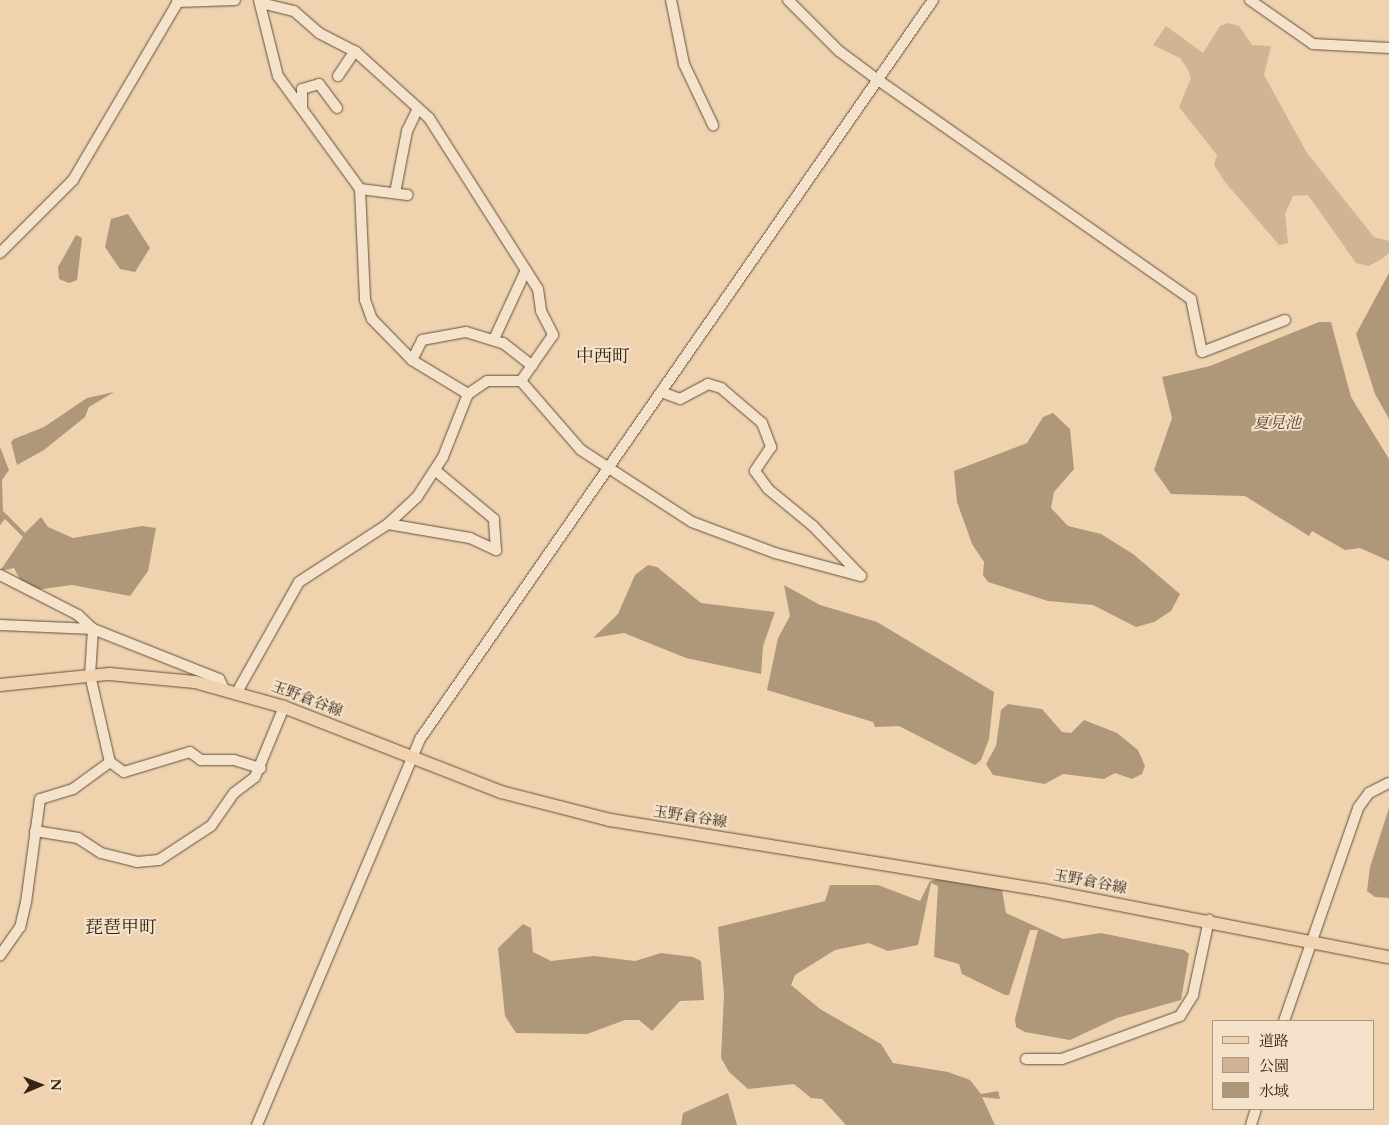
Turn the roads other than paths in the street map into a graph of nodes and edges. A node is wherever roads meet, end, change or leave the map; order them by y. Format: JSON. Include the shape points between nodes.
{"nodes":[{"id":1,"x":235,"y":0,"type":"edge"},
{"id":2,"x":671,"y":0,"type":"edge"},
{"id":3,"x":788,"y":0,"type":"edge"},
{"id":4,"x":934,"y":0,"type":"edge"},
{"id":5,"x":1250,"y":0,"type":"edge"},
{"id":6,"x":178,"y":1,"type":"edge"},
{"id":7,"x":260,"y":1,"type":"edge"},
{"id":8,"x":1389,"y":48,"type":"edge"},
{"id":9,"x":355,"y":52,"type":"junction"},
{"id":10,"x":338,"y":76,"type":"dead end"},
{"id":11,"x":878,"y":80,"type":"junction"},
{"id":12,"x":302,"y":108,"type":"junction"},
{"id":13,"x":337,"y":108,"type":"dead end"},
{"id":14,"x":418,"y":108,"type":"junction"},
{"id":15,"x":713,"y":125,"type":"dead end"},
{"id":16,"x":360,"y":189,"type":"junction"},
{"id":17,"x":395,"y":193,"type":"junction"},
{"id":18,"x":408,"y":194,"type":"dead end"},
{"id":19,"x":0,"y":253,"type":"edge"},
{"id":20,"x":526,"y":270,"type":"junction"},
{"id":21,"x":1285,"y":320,"type":"dead end"},
{"id":22,"x":494,"y":339,"type":"junction"},
{"id":23,"x":412,"y":360,"type":"junction"},
{"id":24,"x":532,"y":366,"type":"junction"},
{"id":25,"x":521,"y":381,"type":"junction"},
{"id":26,"x":661,"y":392,"type":"junction"},
{"id":27,"x":468,"y":394,"type":"junction"},
{"id":28,"x":608,"y":467,"type":"junction"},
{"id":29,"x":436,"y":471,"type":"junction"},
{"id":30,"x":388,"y":524,"type":"junction"},
{"id":31,"x":0,"y":575,"type":"edge"},
{"id":32,"x":0,"y":625,"type":"edge"},
{"id":33,"x":93,"y":630,"type":"junction"},
{"id":34,"x":90,"y":675,"type":"junction"},
{"id":35,"x":0,"y":685,"type":"edge"},
{"id":36,"x":224,"y":689,"type":"junction"},
{"id":37,"x":237,"y":692,"type":"junction"},
{"id":38,"x":284,"y":707,"type":"junction"},
{"id":39,"x":412,"y":758,"type":"junction"},
{"id":40,"x":110,"y":762,"type":"junction"},
{"id":41,"x":261,"y":768,"type":"junction"},
{"id":42,"x":1389,"y":783,"type":"edge"},
{"id":43,"x":35,"y":831,"type":"junction"},
{"id":44,"x":1209,"y":920,"type":"junction"},
{"id":45,"x":1312,"y":940,"type":"junction"},
{"id":46,"x":0,"y":956,"type":"edge"},
{"id":47,"x":1389,"y":957,"type":"edge"},
{"id":48,"x":1284,"y":1020,"type":"edge"},
{"id":49,"x":1026,"y":1059,"type":"dead end"},
{"id":50,"x":1256,"y":1110,"type":"edge"},
{"id":51,"x":257,"y":1125,"type":"edge"},
{"id":52,"x":1251,"y":1125,"type":"edge"}],
"edges":[{"from":1,"to":6,"type":"street"},
{"from":2,"to":15,"type":"street","via":[[684,64]]},
{"from":3,"to":11,"type":"street","via":[[840,51]]},
{"from":4,"to":11,"type":"street"},
{"from":5,"to":8,"type":"street","via":[[1313,44]]},
{"from":6,"to":19,"type":"street","via":[[73,180]]},
{"from":7,"to":9,"type":"street","via":[[294,11],[319,33]]},
{"from":7,"to":12,"type":"street","via":[[278,76]]},
{"from":9,"to":10,"type":"street"},
{"from":9,"to":14,"type":"street"},
{"from":11,"to":21,"type":"street","via":[[1191,299],[1202,352]]},
{"from":11,"to":26,"type":"street"},
{"from":12,"to":13,"type":"street","via":[[302,89],[319,84]]},
{"from":12,"to":16,"type":"street"},
{"from":14,"to":17,"type":"street","via":[[407,131]]},
{"from":14,"to":20,"type":"street"},
{"from":16,"to":17,"type":"street"},
{"from":16,"to":23,"type":"street","via":[[368,310]]},
{"from":17,"to":18,"type":"street"},
{"from":20,"to":22,"type":"street"},
{"from":20,"to":24,"type":"street","via":[[552,335]]},
{"from":22,"to":23,"type":"street","via":[[466,332],[422,340]]},
{"from":22,"to":24,"type":"street"},
{"from":23,"to":27,"type":"street"},
{"from":24,"to":25,"type":"street"},
{"from":25,"to":27,"type":"street","via":[[487,381]]},
{"from":25,"to":28,"type":"street","via":[[558,427]]},
{"from":26,"to":28,"type":"street"},
{"from":26,"to":28,"type":"street","via":[[680,399],[708,384],[729,393],[756,417],[771,447],[755,470],[768,490],[813,526],[861,576],[775,553],[692,522]]},
{"from":27,"to":29,"type":"street"},
{"from":28,"to":39,"type":"street","via":[[438,713]]},
{"from":29,"to":30,"type":"street"},
{"from":29,"to":30,"type":"street","via":[[494,519],[496,550],[470,538]]},
{"from":30,"to":37,"type":"street","via":[[299,582]]},
{"from":31,"to":33,"type":"street","via":[[78,615]]},
{"from":32,"to":33,"type":"street"},
{"from":33,"to":34,"type":"street"},
{"from":33,"to":36,"type":"street","via":[[219,679]]},
{"from":34,"to":35,"type":"main road","name":"玉野倉谷線"},
{"from":34,"to":36,"type":"main road","name":"玉野倉谷線","via":[[160,678]]},
{"from":34,"to":40,"type":"street"},
{"from":36,"to":37,"type":"main road","name":"玉野倉谷線"},
{"from":37,"to":38,"type":"main road","name":"玉野倉谷線"},
{"from":38,"to":39,"type":"main road","name":"玉野倉谷線"},
{"from":38,"to":41,"type":"street"},
{"from":39,"to":44,"type":"main road","name":"玉野倉谷線","via":[[502,792],[610,820]]},
{"from":39,"to":51,"type":"street"},
{"from":40,"to":41,"type":"street","via":[[124,772],[190,752],[201,760],[234,760]]},
{"from":40,"to":43,"type":"street","via":[[73,789],[40,799]]},
{"from":41,"to":43,"type":"street","via":[[220,810],[211,826],[159,860],[136,862],[101,853],[78,838]]},
{"from":42,"to":45,"type":"street","via":[[1369,793],[1358,808]]},
{"from":43,"to":46,"type":"street","via":[[20,927]]},
{"from":44,"to":45,"type":"main road","name":"玉野倉谷線"},
{"from":44,"to":49,"type":"street","via":[[1193,995],[1180,1016],[1062,1059]]},
{"from":45,"to":47,"type":"main road","name":"玉野倉谷線"},
{"from":45,"to":48,"type":"street"},
{"from":50,"to":52,"type":"street"}]}
